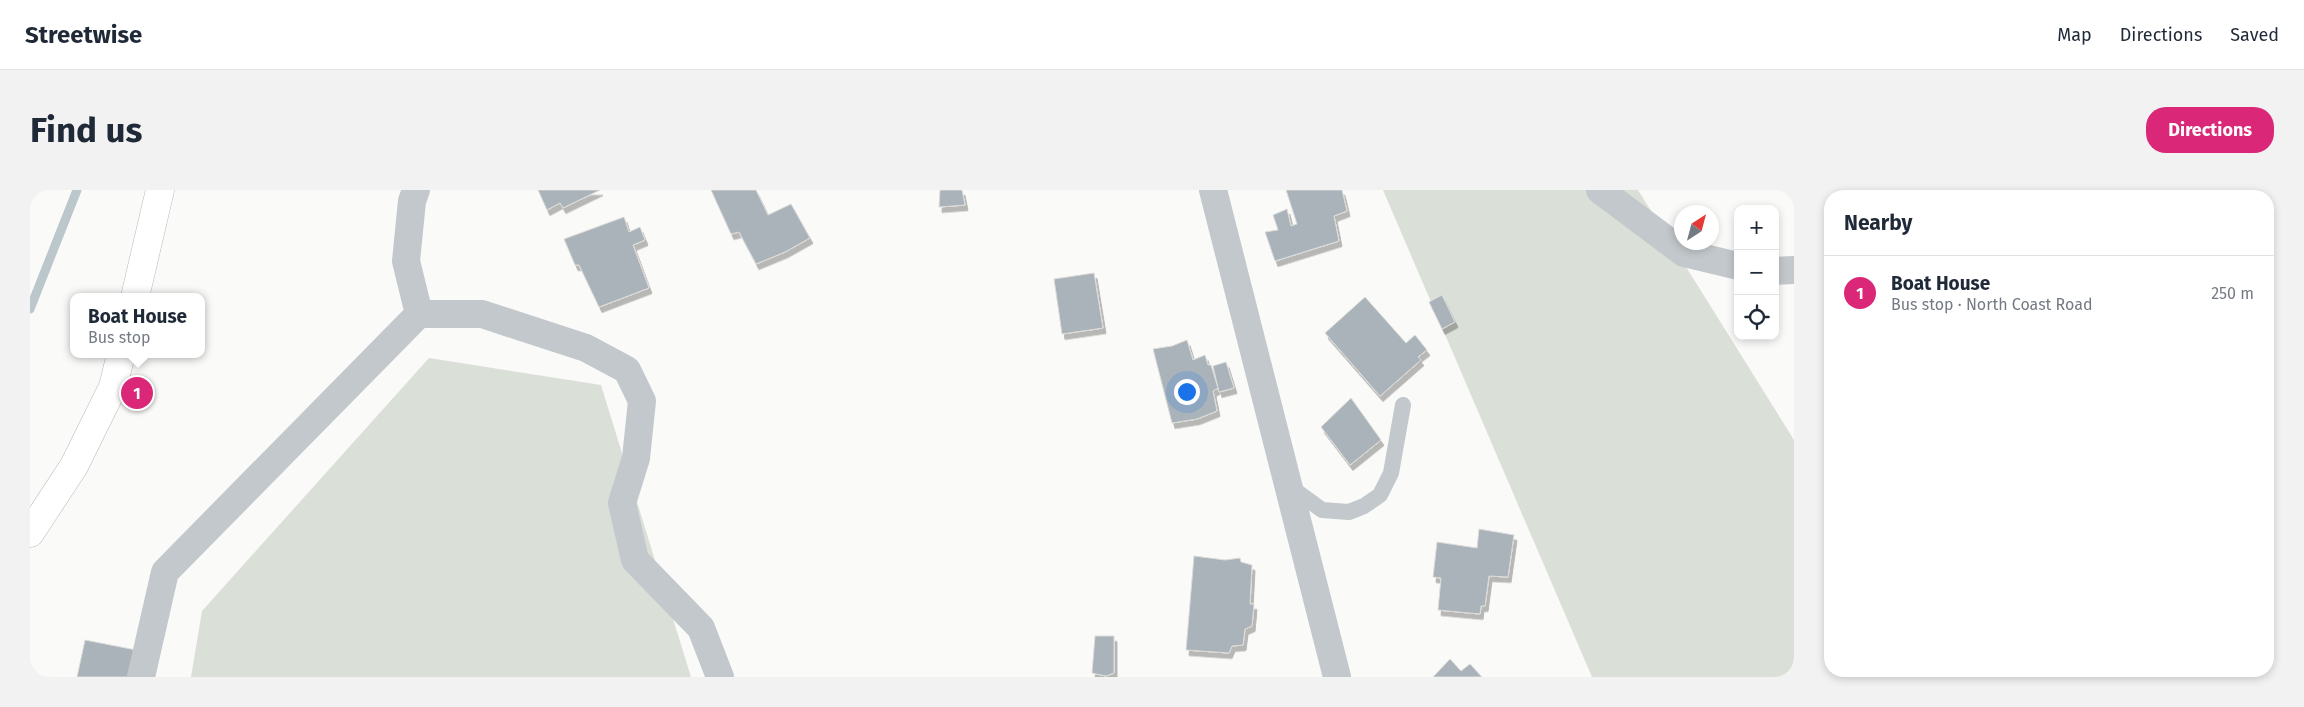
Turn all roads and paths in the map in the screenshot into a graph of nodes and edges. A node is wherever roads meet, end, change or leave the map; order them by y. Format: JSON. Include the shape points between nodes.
{"nodes":[{"id":1,"x":160,"y":190,"type":"edge"},
{"id":2,"x":416,"y":190,"type":"edge"},
{"id":3,"x":1213,"y":190,"type":"edge"},
{"id":4,"x":1600,"y":190,"type":"edge"},
{"id":5,"x":1734,"y":265,"type":"edge"},
{"id":6,"x":1794,"y":270,"type":"edge"},
{"id":7,"x":1779,"y":271,"type":"edge"},
{"id":8,"x":136,"y":293,"type":"edge"},
{"id":9,"x":419,"y":314,"type":"junction"},
{"id":10,"x":120,"y":358,"type":"edge"},
{"id":11,"x":1403,"y":405,"type":"dead end"},
{"id":12,"x":1287,"y":485,"type":"junction"},
{"id":13,"x":30,"y":533,"type":"edge"},
{"id":14,"x":141,"y":677,"type":"edge"},
{"id":15,"x":720,"y":677,"type":"edge"},
{"id":16,"x":1337,"y":677,"type":"edge"}],
"edges":[{"from":1,"to":8,"type":"main road"},
{"from":2,"to":9,"type":"street","via":[[406,261]]},
{"from":3,"to":12,"type":"street"},
{"from":4,"to":5,"type":"street","via":[[1684,253]]},
{"from":6,"to":7,"type":"street"},
{"from":9,"to":14,"type":"street","via":[[165,572]]},
{"from":9,"to":15,"type":"street","via":[[482,314],[586,348],[627,370],[642,402],[636,458],[622,503],[635,560],[701,628]]},
{"from":10,"to":13,"type":"main road","via":[[113,387],[74,466]]},
{"from":11,"to":12,"type":"lane","via":[[1391,473],[1380,494],[1372,500],[1349,512],[1322,510]]},
{"from":12,"to":16,"type":"street"}]}
